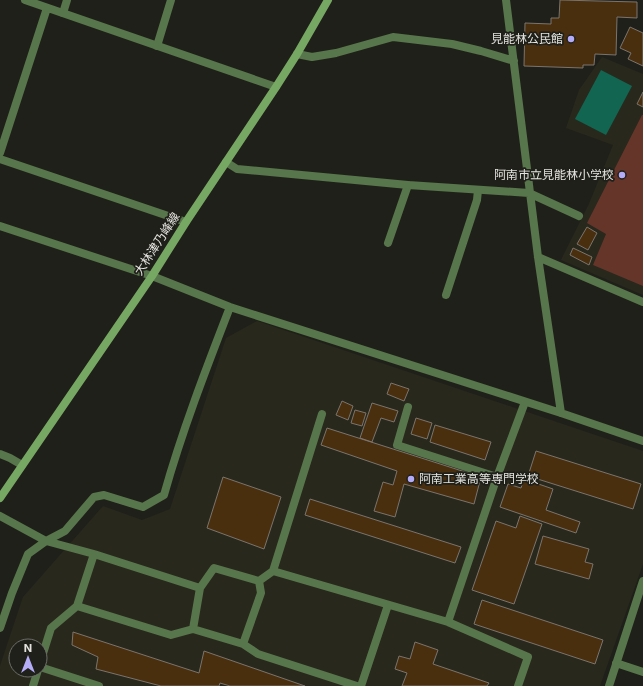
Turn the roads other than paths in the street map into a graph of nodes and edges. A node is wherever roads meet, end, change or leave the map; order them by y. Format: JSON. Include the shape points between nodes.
{"nodes":[{"id":1,"x":24,"y":0,"type":"edge"},
{"id":2,"x":67,"y":0,"type":"edge"},
{"id":3,"x":171,"y":0,"type":"edge"},
{"id":4,"x":328,"y":0,"type":"edge"},
{"id":5,"x":506,"y":0,"type":"edge"},
{"id":6,"x":47,"y":8,"type":"junction"},
{"id":7,"x":63,"y":13,"type":"junction"},
{"id":8,"x":157,"y":46,"type":"junction"},
{"id":9,"x":297,"y":54,"type":"junction"},
{"id":10,"x":514,"y":61,"type":"junction"},
{"id":11,"x":276,"y":87,"type":"junction"},
{"id":12,"x":0,"y":153,"type":"edge"},
{"id":13,"x":0,"y":159,"type":"edge"},
{"id":14,"x":226,"y":162,"type":"junction"},
{"id":15,"x":408,"y":185,"type":"junction"},
{"id":16,"x":478,"y":190,"type":"junction"},
{"id":17,"x":529,"y":193,"type":"junction"},
{"id":18,"x":579,"y":216,"type":"dead end"},
{"id":19,"x":186,"y":222,"type":"junction"},
{"id":20,"x":0,"y":226,"type":"edge"},
{"id":21,"x":388,"y":243,"type":"dead end"},
{"id":22,"x":538,"y":257,"type":"junction"},
{"id":23,"x":152,"y":276,"type":"junction"},
{"id":24,"x":446,"y":295,"type":"dead end"},
{"id":25,"x":643,"y":302,"type":"edge"},
{"id":26,"x":230,"y":307,"type":"junction"},
{"id":27,"x":525,"y":402,"type":"junction"},
{"id":28,"x":408,"y":407,"type":"dead end"},
{"id":29,"x":561,"y":413,"type":"junction"},
{"id":30,"x":322,"y":414,"type":"dead end"},
{"id":31,"x":643,"y":441,"type":"edge"},
{"id":32,"x":0,"y":454,"type":"edge"},
{"id":33,"x":22,"y":465,"type":"junction"},
{"id":34,"x":497,"y":477,"type":"junction"},
{"id":35,"x":0,"y":498,"type":"edge"},
{"id":36,"x":0,"y":516,"type":"edge"},
{"id":37,"x":46,"y":541,"type":"junction"},
{"id":38,"x":94,"y":554,"type":"junction"},
{"id":39,"x":273,"y":571,"type":"junction"},
{"id":40,"x":259,"y":581,"type":"junction"},
{"id":41,"x":643,"y":581,"type":"edge"},
{"id":42,"x":200,"y":588,"type":"junction"},
{"id":43,"x":388,"y":605,"type":"junction"},
{"id":44,"x":77,"y":606,"type":"junction"},
{"id":45,"x":448,"y":622,"type":"junction"},
{"id":46,"x":0,"y":628,"type":"edge"},
{"id":47,"x":193,"y":629,"type":"junction"},
{"id":48,"x":48,"y":638,"type":"edge"},
{"id":49,"x":243,"y":644,"type":"junction"},
{"id":50,"x":616,"y":663,"type":"junction"},
{"id":51,"x":48,"y":670,"type":"edge"},
{"id":52,"x":643,"y":672,"type":"edge"},
{"id":53,"x":99,"y":686,"type":"edge"},
{"id":54,"x":357,"y":686,"type":"edge"},
{"id":55,"x":361,"y":686,"type":"edge"},
{"id":56,"x":518,"y":686,"type":"edge"},
{"id":57,"x":609,"y":686,"type":"edge"}],
"edges":[{"from":1,"to":6,"type":"street"},
{"from":2,"to":7,"type":"street"},
{"from":3,"to":8,"type":"street"},
{"from":4,"to":9,"type":"main road","name":"大林津乃峰線"},
{"from":5,"to":10,"type":"street"},
{"from":6,"to":7,"type":"street"},
{"from":6,"to":12,"type":"street"},
{"from":7,"to":8,"type":"street"},
{"from":8,"to":11,"type":"street"},
{"from":9,"to":10,"type":"street","via":[[312,58],[393,37],[452,44]]},
{"from":9,"to":11,"type":"main road","name":"大林津乃峰線"},
{"from":10,"to":17,"type":"street"},
{"from":11,"to":14,"type":"main road","name":"大林津乃峰線"},
{"from":13,"to":19,"type":"street"},
{"from":14,"to":15,"type":"street","via":[[237,169]]},
{"from":14,"to":19,"type":"main road","name":"大林津乃峰線"},
{"from":15,"to":16,"type":"street"},
{"from":15,"to":21,"type":"street"},
{"from":16,"to":17,"type":"street"},
{"from":16,"to":24,"type":"street","via":[[478,200]]},
{"from":17,"to":18,"type":"street"},
{"from":17,"to":22,"type":"street"},
{"from":19,"to":23,"type":"main road","name":"大林津乃峰線"},
{"from":20,"to":23,"type":"street"},
{"from":22,"to":25,"type":"street"},
{"from":22,"to":29,"type":"street"},
{"from":23,"to":26,"type":"street"},
{"from":23,"to":33,"type":"main road","name":"大林津乃峰線"},
{"from":26,"to":27,"type":"street"},
{"from":26,"to":37,"type":"street","via":[[173,463],[164,495],[143,507],[104,495],[94,497],[65,531]]},
{"from":27,"to":29,"type":"street"},
{"from":27,"to":34,"type":"street"},
{"from":28,"to":34,"type":"street","via":[[397,445]]},
{"from":29,"to":31,"type":"street"},
{"from":30,"to":39,"type":"street"},
{"from":32,"to":33,"type":"street"},
{"from":33,"to":35,"type":"main road","name":"大林津乃峰線"},
{"from":34,"to":45,"type":"street"},
{"from":36,"to":37,"type":"street"},
{"from":37,"to":38,"type":"street"},
{"from":37,"to":46,"type":"street","via":[[28,554]]},
{"from":38,"to":42,"type":"street"},
{"from":38,"to":44,"type":"street"},
{"from":39,"to":40,"type":"street"},
{"from":39,"to":43,"type":"street"},
{"from":40,"to":42,"type":"street","via":[[214,568]]},
{"from":40,"to":49,"type":"street","via":[[261,592]]},
{"from":41,"to":50,"type":"street"},
{"from":42,"to":47,"type":"street"},
{"from":43,"to":45,"type":"street"},
{"from":43,"to":55,"type":"street"},
{"from":44,"to":47,"type":"street","via":[[170,635]]},
{"from":44,"to":48,"type":"street","via":[[51,628]]},
{"from":45,"to":56,"type":"street","via":[[528,657]]},
{"from":47,"to":49,"type":"street"},
{"from":49,"to":54,"type":"street","via":[[258,654]]},
{"from":50,"to":52,"type":"street"},
{"from":50,"to":57,"type":"street"},
{"from":51,"to":53,"type":"street"}]}
